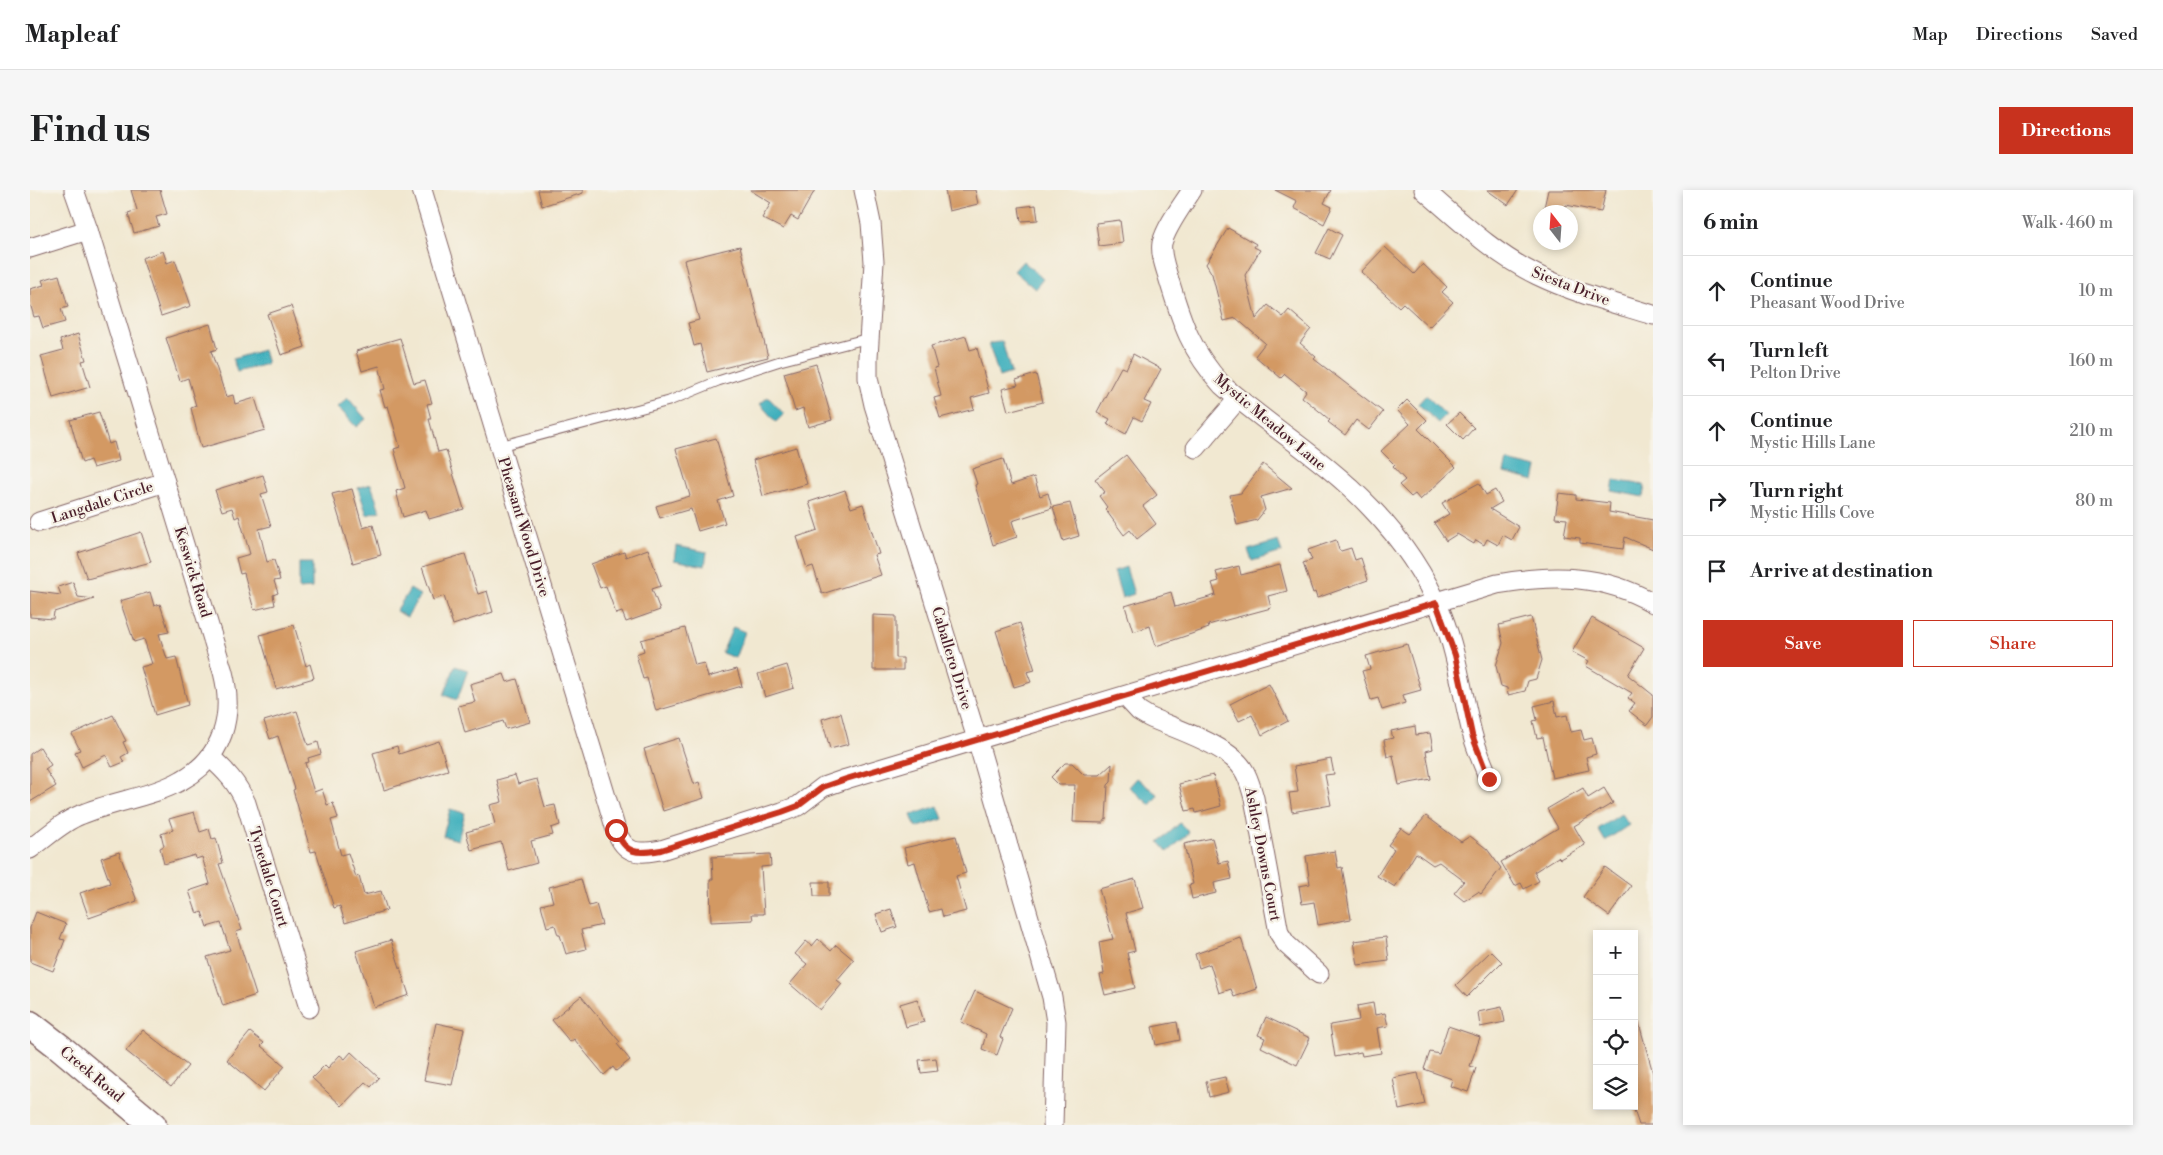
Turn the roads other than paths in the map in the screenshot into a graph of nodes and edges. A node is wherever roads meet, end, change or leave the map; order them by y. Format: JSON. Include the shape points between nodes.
{"nodes":[{"id":1,"x":74,"y":190,"type":"edge"},
{"id":2,"x":422,"y":190,"type":"edge"},
{"id":3,"x":864,"y":190,"type":"edge"},
{"id":4,"x":1192,"y":190,"type":"edge"},
{"id":5,"x":1424,"y":190,"type":"edge"},
{"id":6,"x":88,"y":230,"type":"junction"},
{"id":7,"x":30,"y":248,"type":"edge"},
{"id":8,"x":1653,"y":315,"type":"edge"},
{"id":9,"x":869,"y":338,"type":"junction"},
{"id":10,"x":1238,"y":399,"type":"junction"},
{"id":11,"x":500,"y":446,"type":"junction"},
{"id":12,"x":1196,"y":448,"type":"dead end"},
{"id":13,"x":165,"y":482,"type":"junction"},
{"id":14,"x":39,"y":522,"type":"dead end"},
{"id":15,"x":1436,"y":603,"type":"junction"},
{"id":16,"x":1653,"y":603,"type":"edge"},
{"id":17,"x":1125,"y":696,"type":"junction"},
{"id":18,"x":976,"y":739,"type":"junction"},
{"id":19,"x":210,"y":756,"type":"junction"},
{"id":20,"x":1489,"y":779,"type":"dead end"},
{"id":21,"x":30,"y":849,"type":"edge"},
{"id":22,"x":1319,"y":974,"type":"dead end"},
{"id":23,"x":309,"y":1008,"type":"dead end"},
{"id":24,"x":30,"y":1024,"type":"edge"},
{"id":25,"x":153,"y":1125,"type":"edge"},
{"id":26,"x":1053,"y":1125,"type":"edge"}],
"edges":[{"from":1,"to":6,"type":"street","name":"Keswick Road"},
{"from":2,"to":11,"type":"street","name":"Pheasant Wood Drive"},
{"from":3,"to":9,"type":"street","name":"Caballero Drive","via":[[874,262]]},
{"from":4,"to":10,"type":"street","name":"Mystic Meadow Lane","via":[[1164,237],[1162,256],[1188,338],[1209,370]]},
{"from":5,"to":8,"type":"street","name":"Siesta Drive","via":[[1481,240],[1537,275],[1572,290]]},
{"from":6,"to":7,"type":"street"},
{"from":6,"to":13,"type":"street","name":"Keswick Road"},
{"from":9,"to":11,"type":"lane","via":[[780,361],[669,401]]},
{"from":9,"to":18,"type":"street","name":"Caballero Drive","via":[[868,378],[874,405]]},
{"from":10,"to":12,"type":"street"},
{"from":10,"to":15,"type":"street","name":"Mystic Meadow Lane","via":[[1370,507],[1403,546]]},
{"from":11,"to":18,"type":"street","name":"Pheasant Wood Drive","via":[[616,830],[625,846],[632,851],[661,850],[782,812],[798,806],[823,787]]},
{"from":13,"to":14,"type":"street","name":"Langdale Circle"},
{"from":13,"to":19,"type":"street","name":"Keswick Road","via":[[228,692],[228,714],[221,738]]},
{"from":15,"to":16,"type":"street","via":[[1497,584],[1535,577],[1610,584]]},
{"from":15,"to":17,"type":"street"},
{"from":15,"to":20,"type":"street","name":"Mystic Meadow Lane","via":[[1455,655],[1472,735]]},
{"from":17,"to":18,"type":"street"},
{"from":17,"to":22,"type":"street","name":"Ashley Downs Court","via":[[1148,717],[1221,749],[1243,769],[1254,798],[1279,934]]},
{"from":18,"to":26,"type":"street","name":"Caballero Drive","via":[[1052,997],[1056,1022]]},
{"from":19,"to":21,"type":"street","name":"Keswick Road","via":[[198,770],[181,781],[79,815]]},
{"from":19,"to":23,"type":"street","name":"Tynedale Court","via":[[238,785],[246,802]]},
{"from":24,"to":25,"type":"street","name":"Creek Road"}]}
